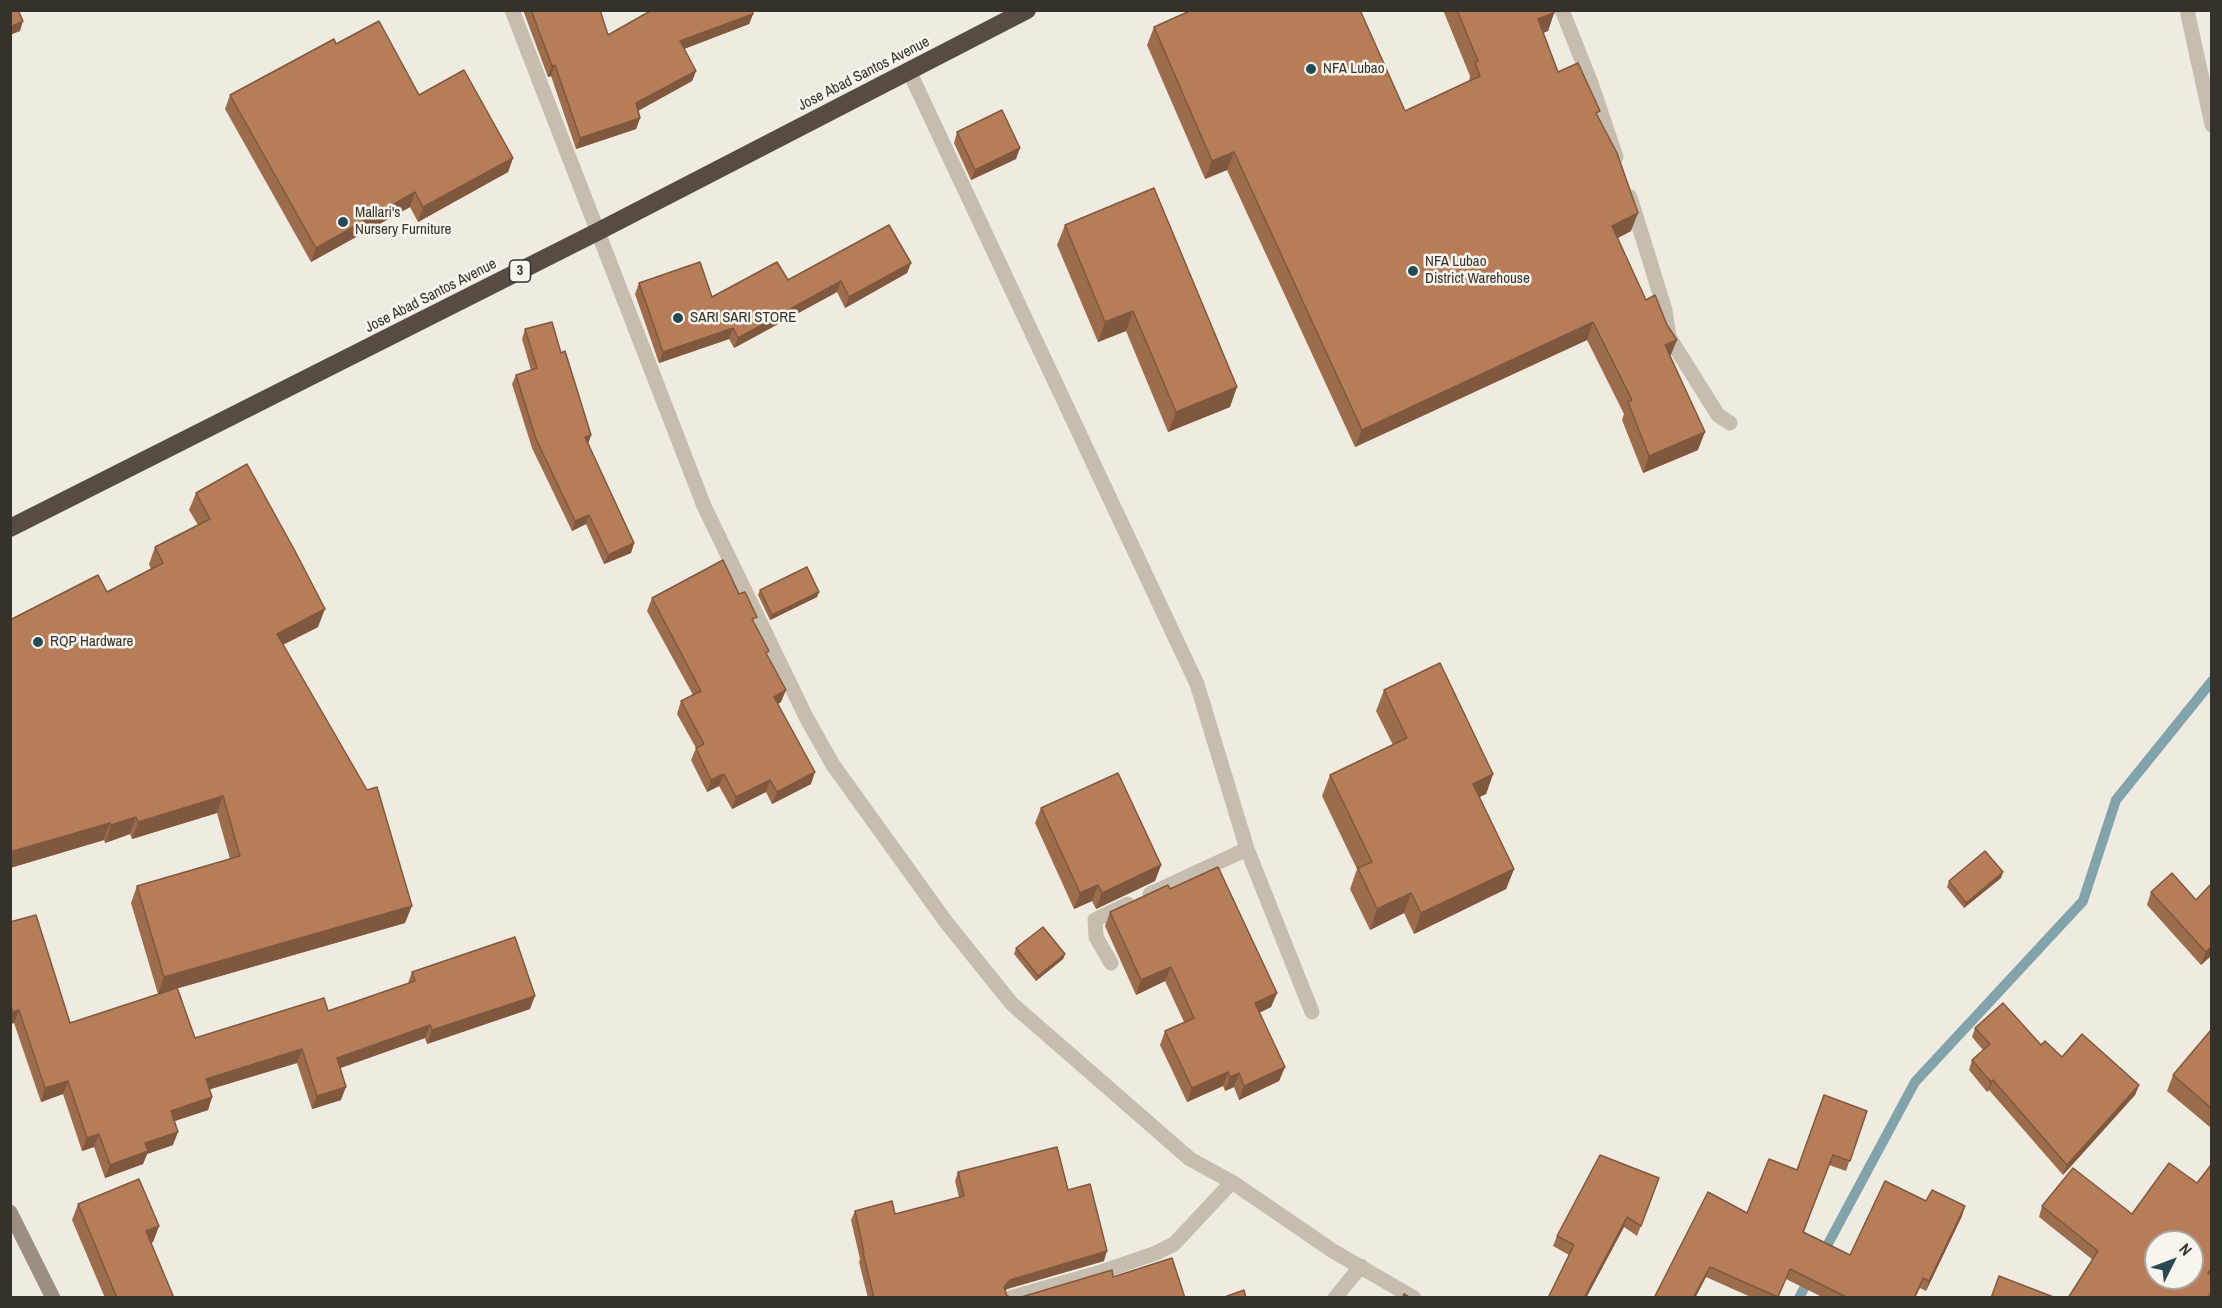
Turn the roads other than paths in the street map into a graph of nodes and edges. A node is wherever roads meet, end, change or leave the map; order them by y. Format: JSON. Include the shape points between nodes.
{"nodes":[{"id":1,"x":512,"y":10,"type":"edge"},
{"id":2,"x":1027,"y":10,"type":"edge"},
{"id":3,"x":1562,"y":10,"type":"edge"},
{"id":4,"x":2187,"y":10,"type":"edge"},
{"id":5,"x":909,"y":71,"type":"junction"},
{"id":6,"x":2211,"y":125,"type":"edge"},
{"id":7,"x":597,"y":232,"type":"junction"},
{"id":8,"x":1730,"y":423,"type":"dead end"},
{"id":9,"x":10,"y":528,"type":"edge"},
{"id":10,"x":1247,"y":849,"type":"junction"},
{"id":11,"x":1111,"y":963,"type":"dead end"},
{"id":12,"x":1312,"y":1012,"type":"dead end"},
{"id":13,"x":1232,"y":1182,"type":"junction"},
{"id":14,"x":10,"y":1212,"type":"edge"},
{"id":15,"x":1361,"y":1266,"type":"junction"},
{"id":16,"x":53,"y":1298,"type":"edge"},
{"id":17,"x":1010,"y":1298,"type":"edge"},
{"id":18,"x":1335,"y":1298,"type":"edge"},
{"id":19,"x":1414,"y":1298,"type":"edge"}],
"edges":[{"from":1,"to":7,"type":"street"},
{"from":2,"to":5,"type":"highway","name":"Jose Abad Santos Avenue","number":"3"},
{"from":3,"to":8,"type":"street","via":[[1623,177],[1662,300],[1669,337],[1718,416]]},
{"from":4,"to":6,"type":"street"},
{"from":5,"to":7,"type":"highway","name":"Jose Abad Santos Avenue","number":"3"},
{"from":5,"to":10,"type":"street","via":[[1197,684]]},
{"from":7,"to":9,"type":"highway","name":"Jose Abad Santos Avenue","number":"3"},
{"from":7,"to":13,"type":"street","via":[[704,506],[833,765],[946,922],[1012,1004],[1190,1159]]},
{"from":10,"to":11,"type":"street","via":[[1095,920],[1096,937]]},
{"from":10,"to":12,"type":"street"},
{"from":13,"to":15,"type":"street"},
{"from":13,"to":17,"type":"street","via":[[1174,1244],[1098,1273]]},
{"from":14,"to":16,"type":"street"},
{"from":15,"to":18,"type":"street"},
{"from":15,"to":19,"type":"street"}]}
